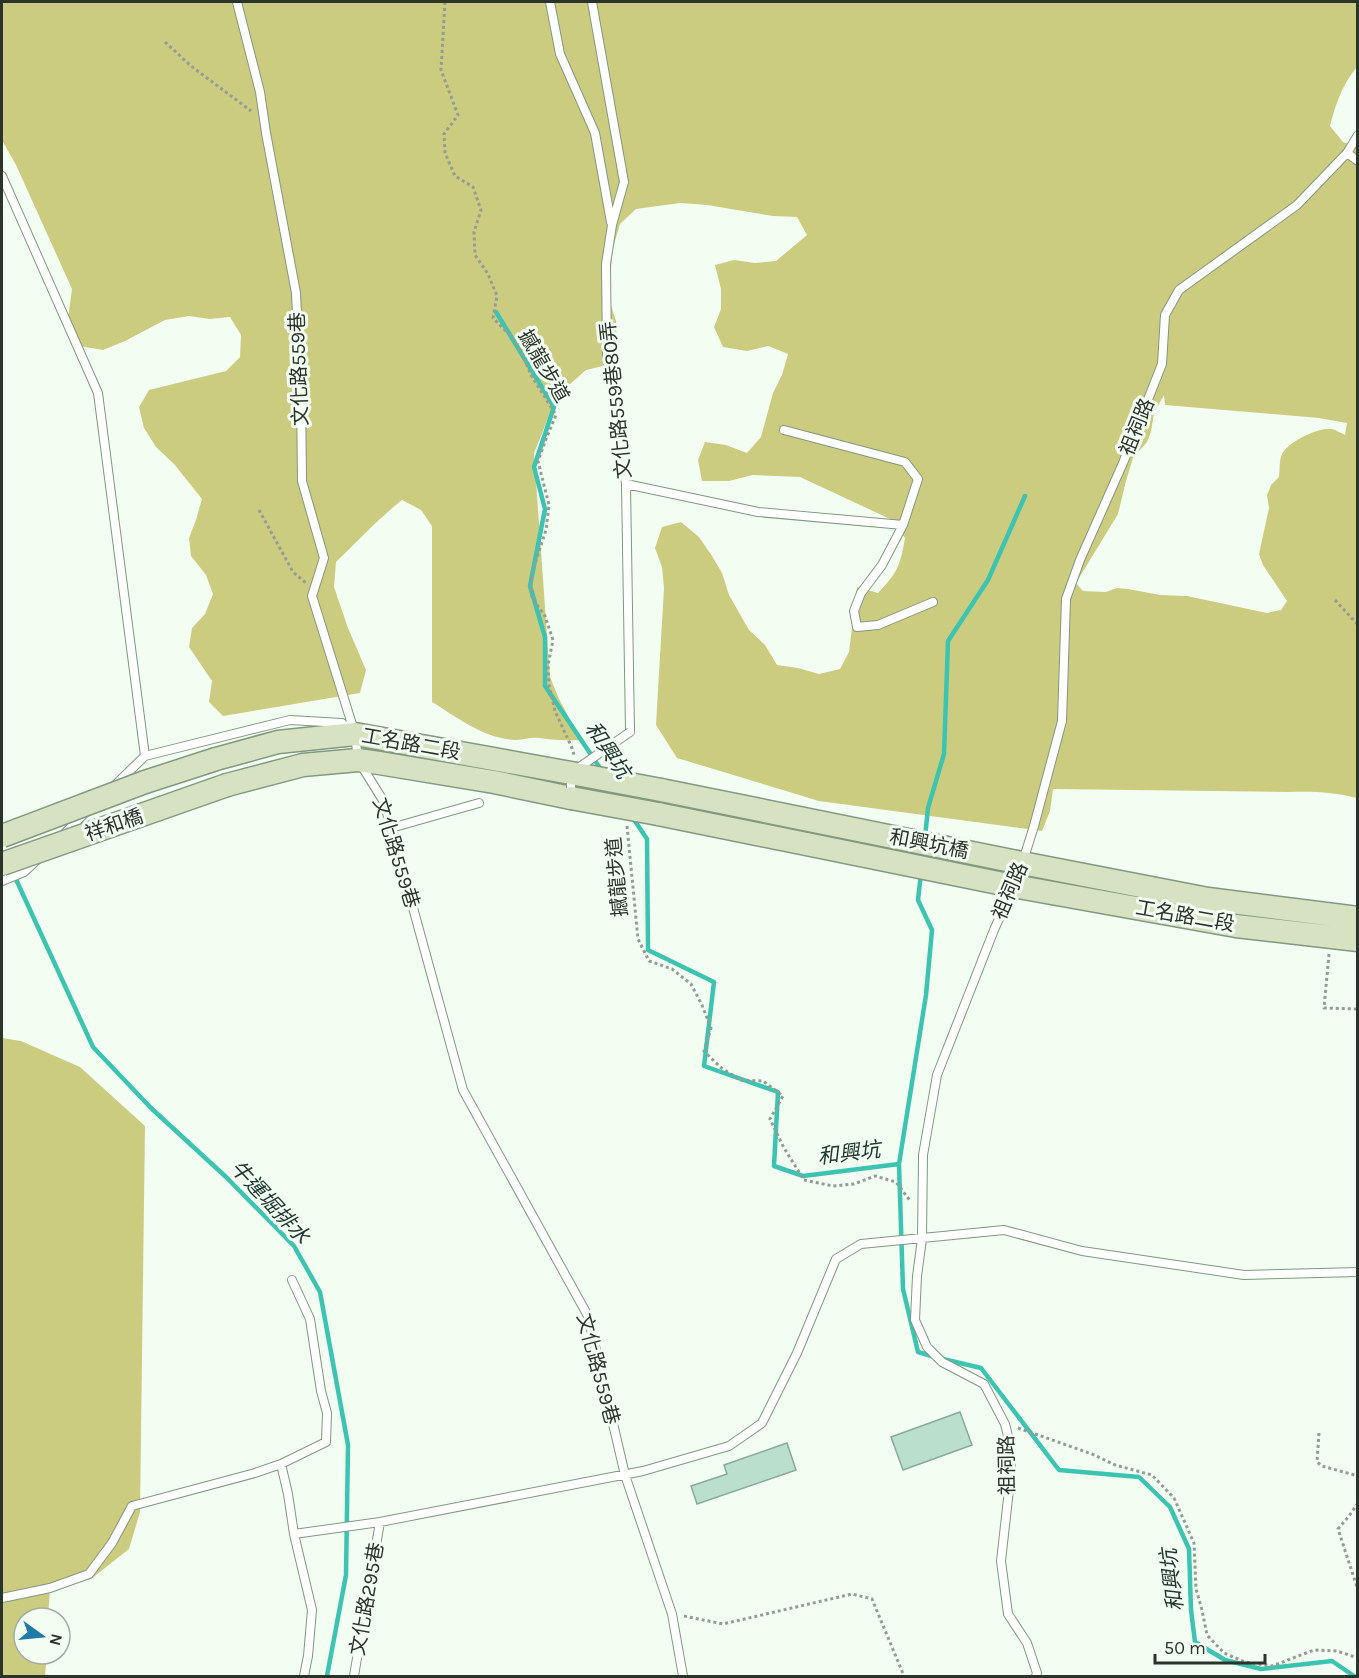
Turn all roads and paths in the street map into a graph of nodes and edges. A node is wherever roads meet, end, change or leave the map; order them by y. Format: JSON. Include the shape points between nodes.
{"nodes":[{"id":1,"x":237,"y":2,"type":"edge"},
{"id":2,"x":445,"y":2,"type":"edge"},
{"id":3,"x":550,"y":2,"type":"edge"},
{"id":4,"x":592,"y":2,"type":"edge"},
{"id":5,"x":165,"y":42,"type":"dead end"},
{"id":6,"x":266,"y":133,"type":"junction"},
{"id":7,"x":1358,"y":135,"type":"edge"},
{"id":8,"x":1347,"y":153,"type":"junction"},
{"id":9,"x":1358,"y":161,"type":"edge"},
{"id":10,"x":2,"y":176,"type":"edge"},
{"id":11,"x":612,"y":225,"type":"junction"},
{"id":12,"x":784,"y":430,"type":"dead end"},
{"id":13,"x":626,"y":484,"type":"junction"},
{"id":14,"x":259,"y":510,"type":"dead end"},
{"id":15,"x":903,"y":525,"type":"junction"},
{"id":16,"x":314,"y":590,"type":"junction"},
{"id":17,"x":1335,"y":600,"type":"dead end"},
{"id":18,"x":933,"y":602,"type":"dead end"},
{"id":19,"x":1358,"y":625,"type":"edge"},
{"id":20,"x":355,"y":734,"type":"junction"},
{"id":21,"x":145,"y":756,"type":"junction"},
{"id":22,"x":216,"y":759,"type":"joint"},
{"id":23,"x":358,"y":760,"type":"junction"},
{"id":24,"x":573,"y":766,"type":"junction"},
{"id":25,"x":227,"y":785,"type":"joint"},
{"id":26,"x":571,"y":798,"type":"junction"},
{"id":27,"x":479,"y":803,"type":"dead end"},
{"id":28,"x":627,"y":825,"type":"dead end"},
{"id":29,"x":836,"y":826,"type":"joint"},
{"id":30,"x":391,"y":828,"type":"junction"},
{"id":31,"x":2,"y":836,"type":"edge"},
{"id":32,"x":832,"y":849,"type":"joint"},
{"id":33,"x":2,"y":864,"type":"edge"},
{"id":34,"x":1018,"y":874,"type":"junction"},
{"id":35,"x":2,"y":881,"type":"edge"},
{"id":36,"x":1358,"y":918,"type":"edge"},
{"id":37,"x":1330,"y":937,"type":"junction"},
{"id":38,"x":1358,"y":940,"type":"edge"},
{"id":39,"x":1358,"y":1009,"type":"edge"},
{"id":40,"x":922,"y":1218,"type":"junction"},
{"id":41,"x":922,"y":1239,"type":"junction"},
{"id":42,"x":1358,"y":1272,"type":"edge"},
{"id":43,"x":292,"y":1280,"type":"dead end"},
{"id":44,"x":1005,"y":1424,"type":"junction"},
{"id":45,"x":1319,"y":1433,"type":"dead end"},
{"id":46,"x":280,"y":1464,"type":"junction"},
{"id":47,"x":626,"y":1474,"type":"junction"},
{"id":48,"x":1358,"y":1476,"type":"edge"},
{"id":49,"x":1358,"y":1503,"type":"edge"},
{"id":50,"x":380,"y":1522,"type":"junction"},
{"id":51,"x":294,"y":1534,"type":"junction"},
{"id":52,"x":1358,"y":1590,"type":"edge"},
{"id":53,"x":2,"y":1598,"type":"edge"},
{"id":54,"x":672,"y":1614,"type":"junction"},
{"id":55,"x":1358,"y":1658,"type":"edge"},
{"id":56,"x":304,"y":1677,"type":"edge"},
{"id":57,"x":354,"y":1677,"type":"edge"},
{"id":58,"x":683,"y":1677,"type":"edge"},
{"id":59,"x":904,"y":1677,"type":"edge"},
{"id":60,"x":1036,"y":1677,"type":"edge"}],
"edges":[{"from":1,"to":6,"type":"lane","name":"文化路559巷","via":[[260,92]]},
{"from":2,"to":24,"type":"path","name":"撼龍步道","via":[[441,70],[458,115],[444,134],[444,153],[455,176],[474,187],[481,210],[474,232],[475,255],[497,296],[493,318],[522,353],[556,415],[538,461],[549,505],[546,530],[531,576],[532,598],[545,616],[553,640],[549,685],[555,711],[572,748]]},
{"from":3,"to":11,"type":"lane","via":[[560,54],[595,133]]},
{"from":4,"to":11,"type":"lane","name":"文化路559巷80弄","via":[[624,182]]},
{"from":5,"to":6,"type":"path","via":[[250,110]]},
{"from":6,"to":16,"type":"lane","name":"文化路559巷","via":[[296,293],[302,481],[324,558]]},
{"from":7,"to":8,"type":"lane","name":"祖祠路"},
{"from":8,"to":9,"type":"lane"},
{"from":8,"to":34,"type":"lane","name":"祖祠路","via":[[1298,206],[1179,290],[1165,315],[1162,364],[1066,599],[1062,721]]},
{"from":10,"to":21,"type":"lane","via":[[98,393]]},
{"from":11,"to":13,"type":"lane","name":"文化路559巷80弄","via":[[606,264],[607,354]]},
{"from":12,"to":15,"type":"lane","via":[[905,462],[918,479]]},
{"from":13,"to":15,"type":"lane","via":[[758,512]]},
{"from":13,"to":24,"type":"lane","name":"文化路559巷80弄","bridge":true,"via":[[630,732]]},
{"from":14,"to":16,"type":"path","via":[[293,572]]},
{"from":15,"to":18,"type":"lane","via":[[882,565],[861,593],[854,611],[857,627],[878,625]]},
{"from":16,"to":20,"type":"lane","name":"文化路559巷","via":[[312,596]]},
{"from":17,"to":19,"type":"path"},
{"from":20,"to":21,"type":"lane","via":[[342,723],[290,720]]},
{"from":20,"to":22,"type":"main road","name":"工名路二段","via":[[278,742]]},
{"from":20,"to":23,"type":"lane","name":"文化路559巷"},
{"from":20,"to":24,"type":"main road","name":"工名路二段"},
{"from":21,"to":35,"type":"lane","via":[[24,872]]},
{"from":22,"to":31,"type":"main road","name":"祥和橋","bridge":true},
{"from":23,"to":25,"type":"main road","name":"工名路二段","via":[[303,765]]},
{"from":23,"to":26,"type":"main road","name":"工名路二段"},
{"from":23,"to":30,"type":"lane","name":"文化路559巷","via":[[384,802]]},
{"from":24,"to":26,"type":"lane","bridge":true},
{"from":24,"to":29,"type":"main road","name":"工名路二段","bridge":true,"via":[[661,790]]},
{"from":25,"to":33,"type":"main road","name":"祥和橋","bridge":true},
{"from":26,"to":32,"type":"main road","name":"工名路二段","bridge":true},
{"from":27,"to":30,"type":"lane"},
{"from":28,"to":40,"type":"path","name":"撼龍步道","via":[[638,939],[650,961],[672,969],[691,984],[711,1028],[704,1051],[740,1080],[763,1081],[783,1096],[770,1119],[804,1180],[834,1186],[875,1176],[896,1182]]},
{"from":29,"to":34,"type":"main road","name":"和興坑橋"},
{"from":30,"to":47,"type":"lane","name":"文化路559巷","via":[[463,1090],[588,1316]]},
{"from":32,"to":34,"type":"main road","name":"和興坑橋"},
{"from":34,"to":36,"type":"main road","name":"工名路二段"},
{"from":34,"to":37,"type":"main road","name":"工名路二段","via":[[1236,926]]},
{"from":34,"to":40,"type":"lane","name":"祖祠路","via":[[936,1074],[923,1155]]},
{"from":37,"to":38,"type":"main road","name":"工名路二段"},
{"from":37,"to":39,"type":"path","via":[[1324,1008]]},
{"from":40,"to":41,"type":"lane","name":"祖祠路"},
{"from":41,"to":42,"type":"lane","via":[[1004,1230],[1082,1251],[1244,1275]]},
{"from":41,"to":44,"type":"lane","name":"祖祠路","via":[[915,1320],[927,1347],[942,1362],[984,1384]]},
{"from":41,"to":47,"type":"lane","via":[[861,1244],[836,1259],[797,1353],[762,1423],[729,1446]]},
{"from":43,"to":46,"type":"lane","via":[[310,1319],[327,1413],[326,1442]]},
{"from":44,"to":55,"type":"path","via":[[1115,1465],[1152,1474],[1174,1498],[1194,1543],[1196,1589],[1207,1635],[1224,1653],[1245,1662],[1272,1666],[1314,1650],[1337,1651]]},
{"from":44,"to":60,"type":"lane","name":"祖祠路","via":[[1011,1472],[1001,1561],[1008,1614],[1027,1643]]},
{"from":45,"to":48,"type":"path","via":[[1317,1462]]},
{"from":46,"to":51,"type":"lane"},
{"from":46,"to":53,"type":"lane","via":[[132,1506],[89,1574],[50,1588]]},
{"from":47,"to":50,"type":"lane"},
{"from":47,"to":54,"type":"lane","name":"文化路559巷"},
{"from":49,"to":52,"type":"path","via":[[1338,1529]]},
{"from":50,"to":51,"type":"lane"},
{"from":50,"to":57,"type":"lane","name":"文化路295巷"},
{"from":51,"to":56,"type":"lane","via":[[312,1610]]},
{"from":54,"to":58,"type":"lane","name":"文化路559巷"},
{"from":54,"to":59,"type":"path","via":[[723,1624],[852,1594],[872,1599]]}]}
